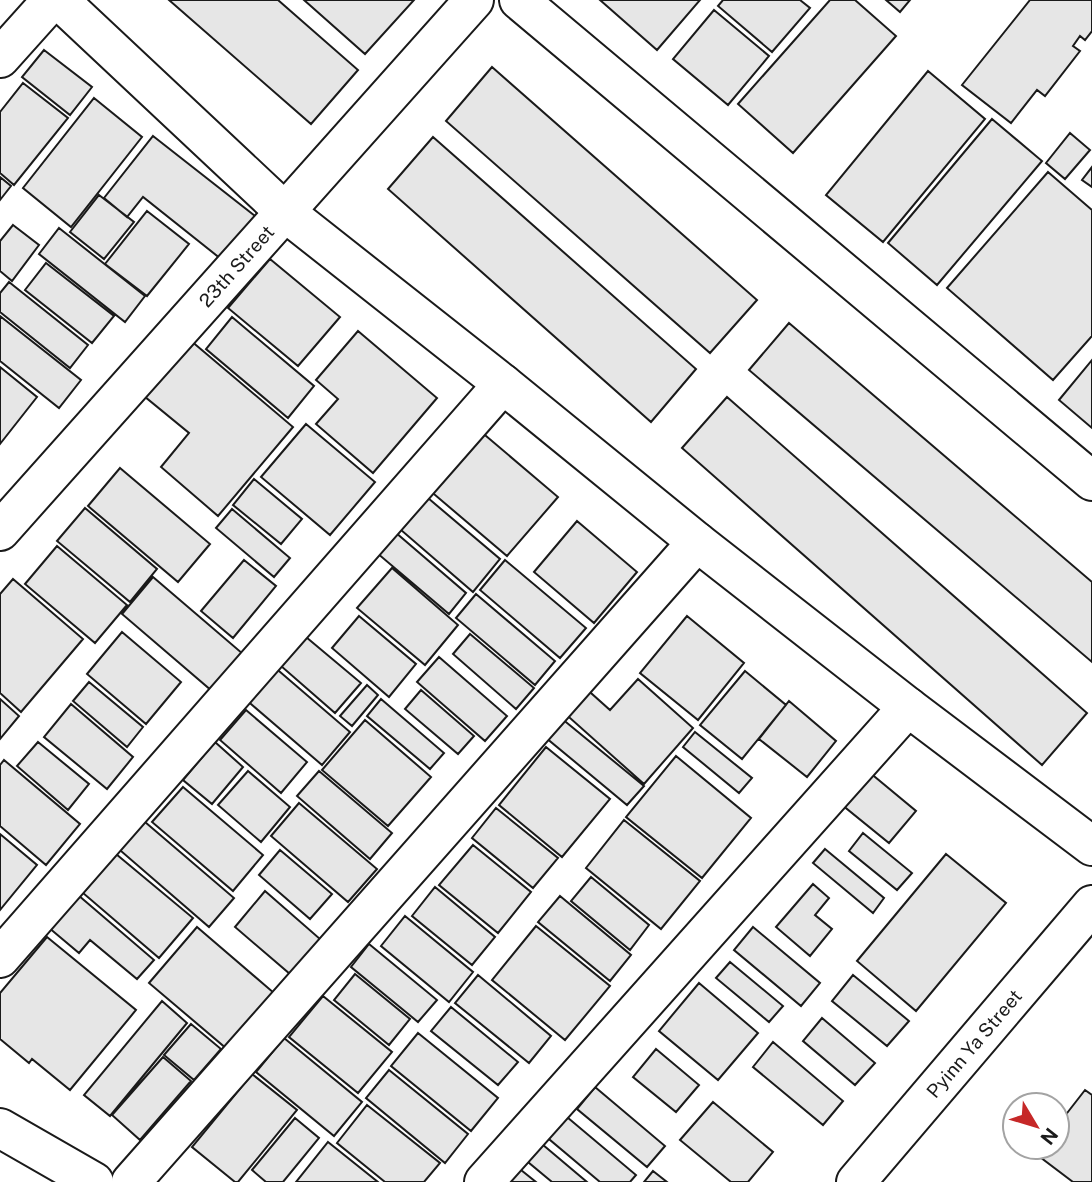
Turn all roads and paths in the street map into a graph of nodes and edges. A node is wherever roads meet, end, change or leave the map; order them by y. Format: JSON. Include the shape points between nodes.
{"nodes":[{"id":1,"x":52,"y":0,"type":"edge"},
{"id":2,"x":60,"y":0,"type":"edge"},
{"id":3,"x":474,"y":0,"type":"edge"},
{"id":4,"x":519,"y":0,"type":"edge"},
{"id":5,"x":0,"y":58,"type":"edge"},
{"id":6,"x":285,"y":212,"type":"junction"},
{"id":7,"x":503,"y":384,"type":"junction"},
{"id":8,"x":1092,"y":481,"type":"edge"},
{"id":9,"x":0,"y":531,"type":"edge"},
{"id":10,"x":697,"y":542,"type":"junction"},
{"id":11,"x":908,"y":707,"type":"junction"},
{"id":12,"x":1092,"y":846,"type":"edge"},
{"id":13,"x":1092,"y":905,"type":"edge"},
{"id":14,"x":0,"y":958,"type":"edge"},
{"id":15,"x":0,"y":1128,"type":"edge"},
{"id":16,"x":94,"y":1182,"type":"edge"},
{"id":17,"x":131,"y":1182,"type":"edge"},
{"id":18,"x":484,"y":1182,"type":"edge"},
{"id":19,"x":856,"y":1182,"type":"edge"}],
"edges":[{"from":1,"to":5,"type":"street"},
{"from":2,"to":6,"type":"street"},
{"from":3,"to":6,"type":"street","name":"23th Street"},
{"from":4,"to":8,"type":"street"},
{"from":6,"to":7,"type":"street"},
{"from":6,"to":9,"type":"street","name":"23th Street"},
{"from":7,"to":10,"type":"street"},
{"from":7,"to":14,"type":"street"},
{"from":10,"to":11,"type":"street"},
{"from":10,"to":17,"type":"street"},
{"from":11,"to":12,"type":"street"},
{"from":11,"to":18,"type":"street"},
{"from":13,"to":19,"type":"street","name":"Pyinn Ya Street"},
{"from":15,"to":16,"type":"street"}]}
